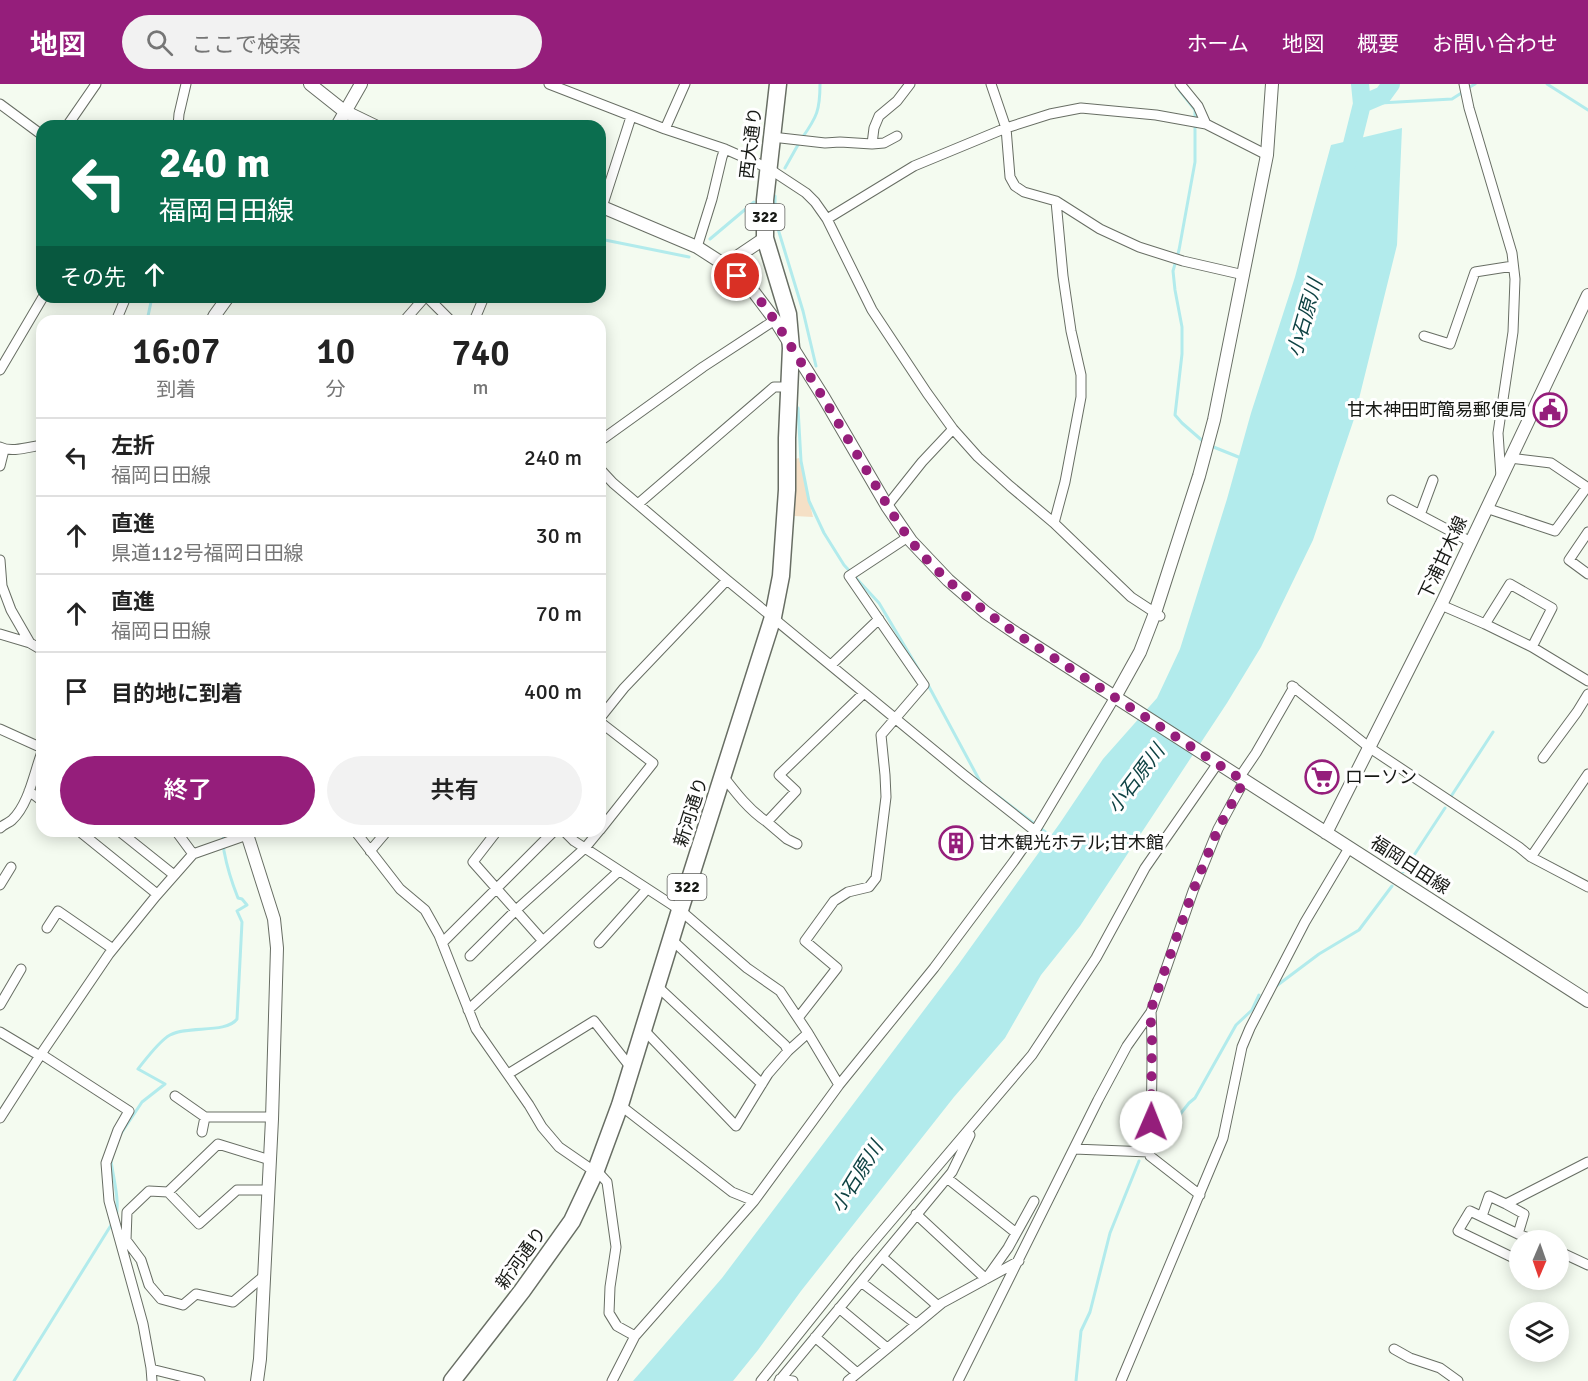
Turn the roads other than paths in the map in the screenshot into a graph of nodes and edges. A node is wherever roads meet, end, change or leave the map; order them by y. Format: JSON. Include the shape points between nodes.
{"nodes":[{"id":1,"x":96,"y":84,"type":"edge"},
{"id":2,"x":186,"y":84,"type":"edge"},
{"id":3,"x":309,"y":84,"type":"edge"},
{"id":4,"x":361,"y":84,"type":"edge"},
{"id":5,"x":549,"y":84,"type":"edge"},
{"id":6,"x":685,"y":84,"type":"edge"},
{"id":7,"x":778,"y":84,"type":"edge"},
{"id":8,"x":910,"y":84,"type":"edge"},
{"id":9,"x":991,"y":84,"type":"edge"},
{"id":10,"x":1180,"y":84,"type":"edge"},
{"id":11,"x":1272,"y":84,"type":"edge"},
{"id":12,"x":1464,"y":84,"type":"edge"},
{"id":13,"x":0,"y":104,"type":"edge"},
{"id":14,"x":344,"y":111,"type":"junction"},
{"id":15,"x":631,"y":117,"type":"junction"},
{"id":16,"x":71,"y":120,"type":"edge"},
{"id":17,"x":178,"y":120,"type":"edge"},
{"id":18,"x":340,"y":120,"type":"edge"},
{"id":19,"x":363,"y":120,"type":"edge"},
{"id":20,"x":1206,"y":124,"type":"junction"},
{"id":21,"x":665,"y":129,"type":"junction"},
{"id":22,"x":1006,"y":129,"type":"junction"},
{"id":23,"x":36,"y":131,"type":"edge"},
{"id":24,"x":897,"y":136,"type":"dead end"},
{"id":25,"x":772,"y":137,"type":"junction"},
{"id":26,"x":872,"y":144,"type":"junction"},
{"id":27,"x":725,"y":149,"type":"junction"},
{"id":28,"x":1267,"y":155,"type":"junction"},
{"id":29,"x":768,"y":168,"type":"junction"},
{"id":30,"x":606,"y":191,"type":"edge"},
{"id":31,"x":1056,"y":201,"type":"junction"},
{"id":32,"x":606,"y":208,"type":"edge"},
{"id":33,"x":828,"y":219,"type":"junction"},
{"id":34,"x":765,"y":238,"type":"junction"},
{"id":35,"x":697,"y":247,"type":"junction"},
{"id":36,"x":724,"y":265,"type":"junction"},
{"id":37,"x":1513,"y":266,"type":"junction"},
{"id":38,"x":1244,"y":275,"type":"junction"},
{"id":39,"x":1588,"y":295,"type":"edge"},
{"id":40,"x":39,"y":303,"type":"edge"},
{"id":41,"x":223,"y":303,"type":"edge"},
{"id":42,"x":420,"y":303,"type":"edge"},
{"id":43,"x":432,"y":303,"type":"edge"},
{"id":44,"x":1585,"y":309,"type":"edge"},
{"id":45,"x":214,"y":315,"type":"edge"},
{"id":46,"x":410,"y":315,"type":"edge"},
{"id":47,"x":445,"y":315,"type":"edge"},
{"id":48,"x":775,"y":320,"type":"junction"},
{"id":49,"x":1424,"y":336,"type":"dead end"},
{"id":50,"x":791,"y":348,"type":"junction"},
{"id":51,"x":0,"y":370,"type":"edge"},
{"id":52,"x":789,"y":387,"type":"junction"},
{"id":53,"x":953,"y":429,"type":"junction"},
{"id":54,"x":606,"y":437,"type":"edge"},
{"id":55,"x":36,"y":445,"type":"edge"},
{"id":56,"x":2,"y":448,"type":"edge"},
{"id":57,"x":1510,"y":459,"type":"junction"},
{"id":58,"x":0,"y":466,"type":"edge"},
{"id":59,"x":606,"y":475,"type":"edge"},
{"id":60,"x":1501,"y":477,"type":"junction"},
{"id":61,"x":1433,"y":480,"type":"dead end"},
{"id":62,"x":1587,"y":487,"type":"edge"},
{"id":63,"x":1392,"y":500,"type":"dead end"},
{"id":64,"x":638,"y":504,"type":"junction"},
{"id":65,"x":887,"y":506,"type":"junction"},
{"id":66,"x":1486,"y":508,"type":"junction"},
{"id":67,"x":1420,"y":515,"type":"junction"},
{"id":68,"x":1054,"y":523,"type":"junction"},
{"id":69,"x":1588,"y":532,"type":"edge"},
{"id":70,"x":908,"y":537,"type":"junction"},
{"id":71,"x":1471,"y":542,"type":"junction"},
{"id":72,"x":0,"y":560,"type":"edge"},
{"id":73,"x":1588,"y":574,"type":"edge"},
{"id":74,"x":727,"y":580,"type":"junction"},
{"id":75,"x":1441,"y":604,"type":"junction"},
{"id":76,"x":1157,"y":615,"type":"junction"},
{"id":77,"x":773,"y":617,"type":"junction"},
{"id":78,"x":879,"y":618,"type":"junction"},
{"id":79,"x":1485,"y":624,"type":"junction"},
{"id":80,"x":0,"y":634,"type":"edge"},
{"id":81,"x":30,"y":643,"type":"junction"},
{"id":82,"x":36,"y":646,"type":"edge"},
{"id":83,"x":1532,"y":647,"type":"junction"},
{"id":84,"x":831,"y":665,"type":"junction"},
{"id":85,"x":1588,"y":681,"type":"edge"},
{"id":86,"x":864,"y":693,"type":"junction"},
{"id":87,"x":1588,"y":694,"type":"edge"},
{"id":88,"x":1120,"y":700,"type":"junction"},
{"id":89,"x":606,"y":712,"type":"edge"},
{"id":90,"x":896,"y":718,"type":"junction"},
{"id":91,"x":606,"y":725,"type":"edge"},
{"id":92,"x":0,"y":729,"type":"edge"},
{"id":93,"x":36,"y":747,"type":"edge"},
{"id":94,"x":1370,"y":748,"type":"junction"},
{"id":95,"x":1543,"y":758,"type":"dead end"},
{"id":96,"x":1215,"y":761,"type":"junction"},
{"id":97,"x":36,"y":769,"type":"edge"},
{"id":98,"x":1588,"y":774,"type":"edge"},
{"id":99,"x":723,"y":776,"type":"junction"},
{"id":100,"x":1242,"y":779,"type":"junction"},
{"id":101,"x":29,"y":791,"type":"junction"},
{"id":102,"x":36,"y":796,"type":"edge"},
{"id":103,"x":606,"y":821,"type":"edge"},
{"id":104,"x":767,"y":822,"type":"junction"},
{"id":105,"x":0,"y":828,"type":"edge"},
{"id":106,"x":1035,"y":831,"type":"junction"},
{"id":107,"x":1326,"y":833,"type":"junction"},
{"id":108,"x":86,"y":837,"type":"edge"},
{"id":109,"x":126,"y":837,"type":"edge"},
{"id":110,"x":180,"y":837,"type":"edge"},
{"id":111,"x":236,"y":837,"type":"edge"},
{"id":112,"x":247,"y":837,"type":"edge"},
{"id":113,"x":360,"y":837,"type":"edge"},
{"id":114,"x":382,"y":837,"type":"edge"},
{"id":115,"x":492,"y":837,"type":"edge"},
{"id":116,"x":548,"y":837,"type":"edge"},
{"id":117,"x":571,"y":837,"type":"edge"},
{"id":118,"x":594,"y":837,"type":"edge"},
{"id":119,"x":797,"y":844,"type":"dead end"},
{"id":120,"x":585,"y":848,"type":"junction"},
{"id":121,"x":1349,"y":848,"type":"junction"},
{"id":122,"x":370,"y":851,"type":"junction"},
{"id":123,"x":193,"y":854,"type":"junction"},
{"id":124,"x":1531,"y":857,"type":"junction"},
{"id":125,"x":11,"y":867,"type":"dead end"},
{"id":126,"x":619,"y":871,"type":"junction"},
{"id":127,"x":174,"y":875,"type":"junction"},
{"id":128,"x":0,"y":885,"type":"edge"},
{"id":129,"x":1588,"y":887,"type":"edge"},
{"id":130,"x":496,"y":889,"type":"junction"},
{"id":131,"x":647,"y":889,"type":"junction"},
{"id":132,"x":157,"y":894,"type":"junction"},
{"id":133,"x":516,"y":910,"type":"junction"},
{"id":134,"x":680,"y":910,"type":"junction"},
{"id":135,"x":47,"y":928,"type":"dead end"},
{"id":136,"x":671,"y":939,"type":"junction"},
{"id":137,"x":543,"y":941,"type":"junction"},
{"id":138,"x":442,"y":943,"type":"junction"},
{"id":139,"x":599,"y":943,"type":"dead end"},
{"id":140,"x":113,"y":949,"type":"junction"},
{"id":141,"x":470,"y":956,"type":"dead end"},
{"id":142,"x":21,"y":969,"type":"dead end"},
{"id":143,"x":657,"y":986,"type":"junction"},
{"id":144,"x":1588,"y":1001,"type":"edge"},
{"id":145,"x":0,"y":1005,"type":"edge"},
{"id":146,"x":468,"y":1010,"type":"junction"},
{"id":147,"x":1150,"y":1012,"type":"junction"},
{"id":148,"x":798,"y":1018,"type":"junction"},
{"id":149,"x":644,"y":1030,"type":"junction"},
{"id":150,"x":0,"y":1032,"type":"edge"},
{"id":151,"x":808,"y":1033,"type":"junction"},
{"id":152,"x":788,"y":1052,"type":"junction"},
{"id":153,"x":40,"y":1055,"type":"junction"},
{"id":154,"x":632,"y":1069,"type":"junction"},
{"id":155,"x":508,"y":1074,"type":"junction"},
{"id":156,"x":762,"y":1084,"type":"junction"},
{"id":157,"x":839,"y":1084,"type":"junction"},
{"id":158,"x":175,"y":1096,"type":"dead end"},
{"id":159,"x":620,"y":1106,"type":"junction"},
{"id":160,"x":205,"y":1116,"type":"junction"},
{"id":161,"x":272,"y":1117,"type":"junction"},
{"id":162,"x":0,"y":1118,"type":"edge"},
{"id":163,"x":976,"y":1122,"type":"junction"},
{"id":164,"x":202,"y":1132,"type":"dead end"},
{"id":165,"x":1074,"y":1149,"type":"junction"},
{"id":166,"x":1149,"y":1152,"type":"junction"},
{"id":167,"x":270,"y":1160,"type":"junction"},
{"id":168,"x":1588,"y":1162,"type":"edge"},
{"id":169,"x":596,"y":1170,"type":"junction"},
{"id":170,"x":947,"y":1178,"type":"junction"},
{"id":171,"x":269,"y":1190,"type":"junction"},
{"id":172,"x":168,"y":1192,"type":"junction"},
{"id":173,"x":1200,"y":1195,"type":"junction"},
{"id":174,"x":754,"y":1201,"type":"junction"},
{"id":175,"x":1034,"y":1201,"type":"dead end"},
{"id":176,"x":1506,"y":1204,"type":"junction"},
{"id":177,"x":916,"y":1214,"type":"junction"},
{"id":178,"x":1482,"y":1216,"type":"junction"},
{"id":179,"x":1510,"y":1230,"type":"edge"},
{"id":180,"x":1519,"y":1230,"type":"edge"},
{"id":181,"x":1016,"y":1233,"type":"junction"},
{"id":182,"x":1509,"y":1256,"type":"edge"},
{"id":183,"x":1569,"y":1256,"type":"edge"},
{"id":184,"x":882,"y":1257,"type":"junction"},
{"id":185,"x":1019,"y":1261,"type":"junction"},
{"id":186,"x":1588,"y":1265,"type":"edge"},
{"id":187,"x":264,"y":1276,"type":"junction"},
{"id":188,"x":986,"y":1279,"type":"junction"},
{"id":189,"x":861,"y":1282,"type":"junction"},
{"id":190,"x":938,"y":1306,"type":"junction"},
{"id":191,"x":839,"y":1308,"type":"junction"},
{"id":192,"x":916,"y":1324,"type":"junction"},
{"id":193,"x":635,"y":1336,"type":"junction"},
{"id":194,"x":815,"y":1337,"type":"junction"},
{"id":195,"x":886,"y":1348,"type":"junction"},
{"id":196,"x":1394,"y":1349,"type":"dead end"},
{"id":197,"x":151,"y":1369,"type":"junction"},
{"id":198,"x":857,"y":1372,"type":"junction"},
{"id":199,"x":779,"y":1380,"type":"edge"},
{"id":200,"x":152,"y":1381,"type":"edge"},
{"id":201,"x":200,"y":1381,"type":"edge"},
{"id":202,"x":257,"y":1381,"type":"edge"},
{"id":203,"x":452,"y":1381,"type":"edge"},
{"id":204,"x":612,"y":1381,"type":"edge"},
{"id":205,"x":761,"y":1381,"type":"edge"},
{"id":206,"x":793,"y":1381,"type":"edge"},
{"id":207,"x":848,"y":1381,"type":"edge"},
{"id":208,"x":958,"y":1381,"type":"edge"},
{"id":209,"x":1121,"y":1381,"type":"edge"},
{"id":210,"x":1458,"y":1381,"type":"edge"}],
"edges":[{"from":1,"to":16,"type":"street"},
{"from":2,"to":17,"type":"street"},
{"from":3,"to":14,"type":"main road"},
{"from":4,"to":14,"type":"main road"},
{"from":5,"to":15,"type":"street"},
{"from":6,"to":21,"type":"street"},
{"from":7,"to":25,"type":"highway","name":"西大通り","number":"322"},
{"from":8,"to":26,"type":"street","via":[[879,116]]},
{"from":9,"to":22,"type":"street"},
{"from":10,"to":20,"type":"street","via":[[1198,106]]},
{"from":11,"to":28,"type":"main road"},
{"from":12,"to":37,"type":"street"},
{"from":13,"to":23,"type":"street"},
{"from":14,"to":18,"type":"main road"},
{"from":14,"to":19,"type":"main road"},
{"from":15,"to":21,"type":"street"},
{"from":15,"to":30,"type":"street"},
{"from":20,"to":22,"type":"street","via":[[1081,108]]},
{"from":20,"to":28,"type":"street"},
{"from":21,"to":27,"type":"street"},
{"from":22,"to":31,"type":"street","via":[[1010,177],[1016,186]]},
{"from":22,"to":33,"type":"street","via":[[914,166]]},
{"from":24,"to":26,"type":"street"},
{"from":25,"to":26,"type":"street"},
{"from":25,"to":29,"type":"highway","name":"西大通り","number":"322"},
{"from":27,"to":29,"type":"street"},
{"from":27,"to":35,"type":"street"},
{"from":28,"to":38,"type":"main road"},
{"from":29,"to":33,"type":"street","via":[[806,193]]},
{"from":29,"to":34,"type":"highway","name":"西大通り","number":"322"},
{"from":31,"to":38,"type":"street","via":[[1139,248]]},
{"from":31,"to":68,"type":"street","via":[[1081,397]]},
{"from":32,"to":35,"type":"main road"},
{"from":33,"to":53,"type":"street","via":[[872,310]]},
{"from":34,"to":36,"type":"main road"},
{"from":34,"to":50,"type":"highway","name":"西大通り","number":"322","via":[[788,314]]},
{"from":35,"to":36,"type":"main road"},
{"from":36,"to":48,"type":"main road","via":[[750,287]]},
{"from":37,"to":49,"type":"street","via":[[1475,272],[1450,344]]},
{"from":37,"to":60,"type":"street","via":[[1513,332],[1498,433]]},
{"from":38,"to":76,"type":"main road","via":[[1214,420]]},
{"from":39,"to":44,"type":"main road","name":"下浦甘木線"},
{"from":40,"to":51,"type":"street"},
{"from":41,"to":45,"type":"main road"},
{"from":42,"to":46,"type":"street"},
{"from":43,"to":47,"type":"street"},
{"from":44,"to":57,"type":"main road","name":"下浦甘木線"},
{"from":48,"to":50,"type":"main road"},
{"from":48,"to":54,"type":"street"},
{"from":50,"to":52,"type":"highway","name":"新河通り","number":"322"},
{"from":50,"to":65,"type":"main road"},
{"from":52,"to":64,"type":"street","via":[[774,387]]},
{"from":52,"to":77,"type":"highway","name":"新河通り","number":"322","via":[[782,566]]},
{"from":53,"to":65,"type":"street"},
{"from":53,"to":68,"type":"street","via":[[978,457]]},
{"from":55,"to":56,"type":"street"},
{"from":56,"to":58,"type":"street"},
{"from":57,"to":60,"type":"main road","name":"下浦甘木線"},
{"from":57,"to":62,"type":"street","via":[[1551,463]]},
{"from":59,"to":64,"type":"street"},
{"from":60,"to":66,"type":"main road","name":"下浦甘木線"},
{"from":61,"to":67,"type":"street"},
{"from":62,"to":66,"type":"street","via":[[1555,531]]},
{"from":63,"to":67,"type":"street"},
{"from":64,"to":74,"type":"street"},
{"from":65,"to":70,"type":"main road"},
{"from":66,"to":71,"type":"main road","name":"下浦甘木線"},
{"from":67,"to":71,"type":"street"},
{"from":68,"to":76,"type":"street","via":[[1131,597]]},
{"from":69,"to":73,"type":"street","via":[[1569,560]]},
{"from":70,"to":78,"type":"street","via":[[849,576]]},
{"from":70,"to":88,"type":"main road","via":[[985,612]]},
{"from":71,"to":75,"type":"main road","name":"下浦甘木線"},
{"from":72,"to":81,"type":"street","via":[[2,586]]},
{"from":74,"to":77,"type":"street"},
{"from":74,"to":89,"type":"street"},
{"from":75,"to":79,"type":"street"},
{"from":75,"to":94,"type":"main road","name":"下浦甘木線"},
{"from":76,"to":88,"type":"main road"},
{"from":77,"to":84,"type":"street"},
{"from":77,"to":99,"type":"highway","name":"新河通り","number":"322"},
{"from":78,"to":84,"type":"street"},
{"from":78,"to":90,"type":"street","via":[[924,685]]},
{"from":79,"to":83,"type":"street"},
{"from":79,"to":83,"type":"street","via":[[1510,584],[1552,608]]},
{"from":80,"to":81,"type":"street"},
{"from":81,"to":82,"type":"street"},
{"from":83,"to":85,"type":"street"},
{"from":84,"to":86,"type":"street"},
{"from":86,"to":90,"type":"street"},
{"from":86,"to":104,"type":"street","via":[[779,775],[796,791]]},
{"from":87,"to":95,"type":"street"},
{"from":88,"to":96,"type":"main road","name":"福岡日田線"},
{"from":88,"to":106,"type":"street"},
{"from":90,"to":106,"type":"street"},
{"from":90,"to":148,"type":"street","via":[[881,735],[886,797],[876,878],[869,887],[848,892],[834,901],[804,941],[837,968]]},
{"from":91,"to":103,"type":"street","via":[[653,763]]},
{"from":92,"to":93,"type":"street"},
{"from":94,"to":100,"type":"street","via":[[1293,686]]},
{"from":94,"to":107,"type":"main road","name":"下浦甘木線"},
{"from":94,"to":124,"type":"street"},
{"from":96,"to":100,"type":"main road","name":"福岡日田線"},
{"from":96,"to":163,"type":"street","via":[[1145,868],[1096,958],[1032,1055]]},
{"from":97,"to":101,"type":"street"},
{"from":98,"to":124,"type":"street"},
{"from":99,"to":104,"type":"street","via":[[756,815]]},
{"from":99,"to":134,"type":"highway","name":"新河通り","number":"322"},
{"from":100,"to":107,"type":"main road","name":"福岡日田線"},
{"from":100,"to":147,"type":"street","via":[[1193,891]]},
{"from":101,"to":102,"type":"street"},
{"from":101,"to":105,"type":"street","via":[[26,802]]},
{"from":104,"to":119,"type":"street"},
{"from":106,"to":157,"type":"street","via":[[944,956]]},
{"from":107,"to":121,"type":"main road","name":"福岡日田線"},
{"from":108,"to":132,"type":"street"},
{"from":109,"to":127,"type":"street"},
{"from":110,"to":123,"type":"street"},
{"from":111,"to":123,"type":"street"},
{"from":112,"to":161,"type":"main road","via":[[274,919],[277,948]]},
{"from":113,"to":122,"type":"street"},
{"from":114,"to":122,"type":"street"},
{"from":115,"to":130,"type":"street","via":[[473,862]]},
{"from":116,"to":130,"type":"street"},
{"from":117,"to":120,"type":"street"},
{"from":118,"to":120,"type":"street"},
{"from":120,"to":126,"type":"street"},
{"from":120,"to":133,"type":"street"},
{"from":121,"to":144,"type":"main road","name":"福岡日田線"},
{"from":121,"to":173,"type":"street","via":[[1250,1028],[1242,1047],[1223,1138]]},
{"from":122,"to":138,"type":"street","via":[[400,889],[424,910]]},
{"from":123,"to":127,"type":"street"},
{"from":124,"to":129,"type":"street"},
{"from":125,"to":128,"type":"street"},
{"from":126,"to":131,"type":"street"},
{"from":126,"to":137,"type":"street"},
{"from":127,"to":132,"type":"street"},
{"from":130,"to":133,"type":"street"},
{"from":130,"to":138,"type":"street"},
{"from":131,"to":134,"type":"street"},
{"from":131,"to":139,"type":"street"},
{"from":132,"to":140,"type":"street"},
{"from":133,"to":137,"type":"street"},
{"from":133,"to":141,"type":"street"},
{"from":134,"to":136,"type":"highway","name":"新河通り","number":"322"},
{"from":134,"to":148,"type":"street","via":[[780,992]]},
{"from":135,"to":140,"type":"street","via":[[58,910]]},
{"from":136,"to":143,"type":"highway","name":"新河通り","number":"322"},
{"from":136,"to":152,"type":"street"},
{"from":137,"to":146,"type":"street"},
{"from":138,"to":146,"type":"street"},
{"from":140,"to":153,"type":"street"},
{"from":142,"to":145,"type":"street"},
{"from":143,"to":149,"type":"highway","name":"新河通り","number":"322"},
{"from":143,"to":156,"type":"street"},
{"from":146,"to":155,"type":"street","via":[[476,1029]]},
{"from":147,"to":165,"type":"street"},
{"from":147,"to":166,"type":"street"},
{"from":148,"to":151,"type":"street"},
{"from":149,"to":154,"type":"highway","name":"新河通り","number":"322"},
{"from":149,"to":156,"type":"street","via":[[736,1126]]},
{"from":150,"to":153,"type":"street"},
{"from":151,"to":152,"type":"street"},
{"from":151,"to":157,"type":"street"},
{"from":152,"to":156,"type":"street"},
{"from":153,"to":162,"type":"street"},
{"from":153,"to":197,"type":"street","via":[[129,1111],[106,1163],[109,1201],[143,1324]]},
{"from":154,"to":155,"type":"street","via":[[594,1021]]},
{"from":154,"to":159,"type":"highway","name":"新河通り","number":"322"},
{"from":155,"to":169,"type":"street","via":[[559,1147]]},
{"from":157,"to":174,"type":"street"},
{"from":158,"to":160,"type":"street"},
{"from":159,"to":169,"type":"highway","name":"新河通り","number":"322"},
{"from":159,"to":174,"type":"street","via":[[732,1192]]},
{"from":160,"to":161,"type":"street"},
{"from":160,"to":164,"type":"street"},
{"from":161,"to":167,"type":"main road"},
{"from":163,"to":170,"type":"street"},
{"from":163,"to":205,"type":"street"},
{"from":165,"to":166,"type":"street"},
{"from":165,"to":185,"type":"street"},
{"from":166,"to":173,"type":"street"},
{"from":167,"to":171,"type":"main road"},
{"from":167,"to":172,"type":"street","via":[[218,1144]]},
{"from":168,"to":176,"type":"street"},
{"from":169,"to":193,"type":"street","via":[[607,1182],[616,1247],[609,1313],[617,1326]]},
{"from":169,"to":203,"type":"highway","name":"新河通り","number":"322","via":[[572,1221]]},
{"from":170,"to":177,"type":"street"},
{"from":170,"to":181,"type":"street"},
{"from":171,"to":172,"type":"street","via":[[237,1190],[199,1224]]},
{"from":171,"to":187,"type":"main road"},
{"from":172,"to":187,"type":"street","via":[[148,1191],[128,1212],[126,1240],[141,1260],[149,1286],[161,1299],[183,1305],[196,1294],[233,1302]]},
{"from":173,"to":209,"type":"street"},
{"from":174,"to":193,"type":"street"},
{"from":175,"to":181,"type":"street"},
{"from":176,"to":178,"type":"street","via":[[1489,1196]]},
{"from":176,"to":180,"type":"street","via":[[1524,1214]]},
{"from":177,"to":184,"type":"street"},
{"from":177,"to":188,"type":"street"},
{"from":178,"to":179,"type":"street"},
{"from":178,"to":182,"type":"street","via":[[1470,1212],[1458,1231]]},
{"from":181,"to":188,"type":"street"},
{"from":183,"to":186,"type":"street"},
{"from":184,"to":189,"type":"street"},
{"from":184,"to":190,"type":"street"},
{"from":185,"to":188,"type":"street"},
{"from":185,"to":208,"type":"street"},
{"from":187,"to":202,"type":"main road"},
{"from":188,"to":190,"type":"street"},
{"from":189,"to":191,"type":"street"},
{"from":189,"to":192,"type":"street"},
{"from":190,"to":192,"type":"street"},
{"from":191,"to":194,"type":"street"},
{"from":191,"to":195,"type":"street"},
{"from":192,"to":195,"type":"street"},
{"from":193,"to":204,"type":"street"},
{"from":194,"to":198,"type":"street"},
{"from":194,"to":199,"type":"street"},
{"from":195,"to":198,"type":"street"},
{"from":196,"to":210,"type":"street","via":[[1410,1359],[1440,1368]]},
{"from":197,"to":200,"type":"street"},
{"from":197,"to":201,"type":"street"},
{"from":198,"to":207,"type":"street"},
{"from":199,"to":206,"type":"street"}]}
